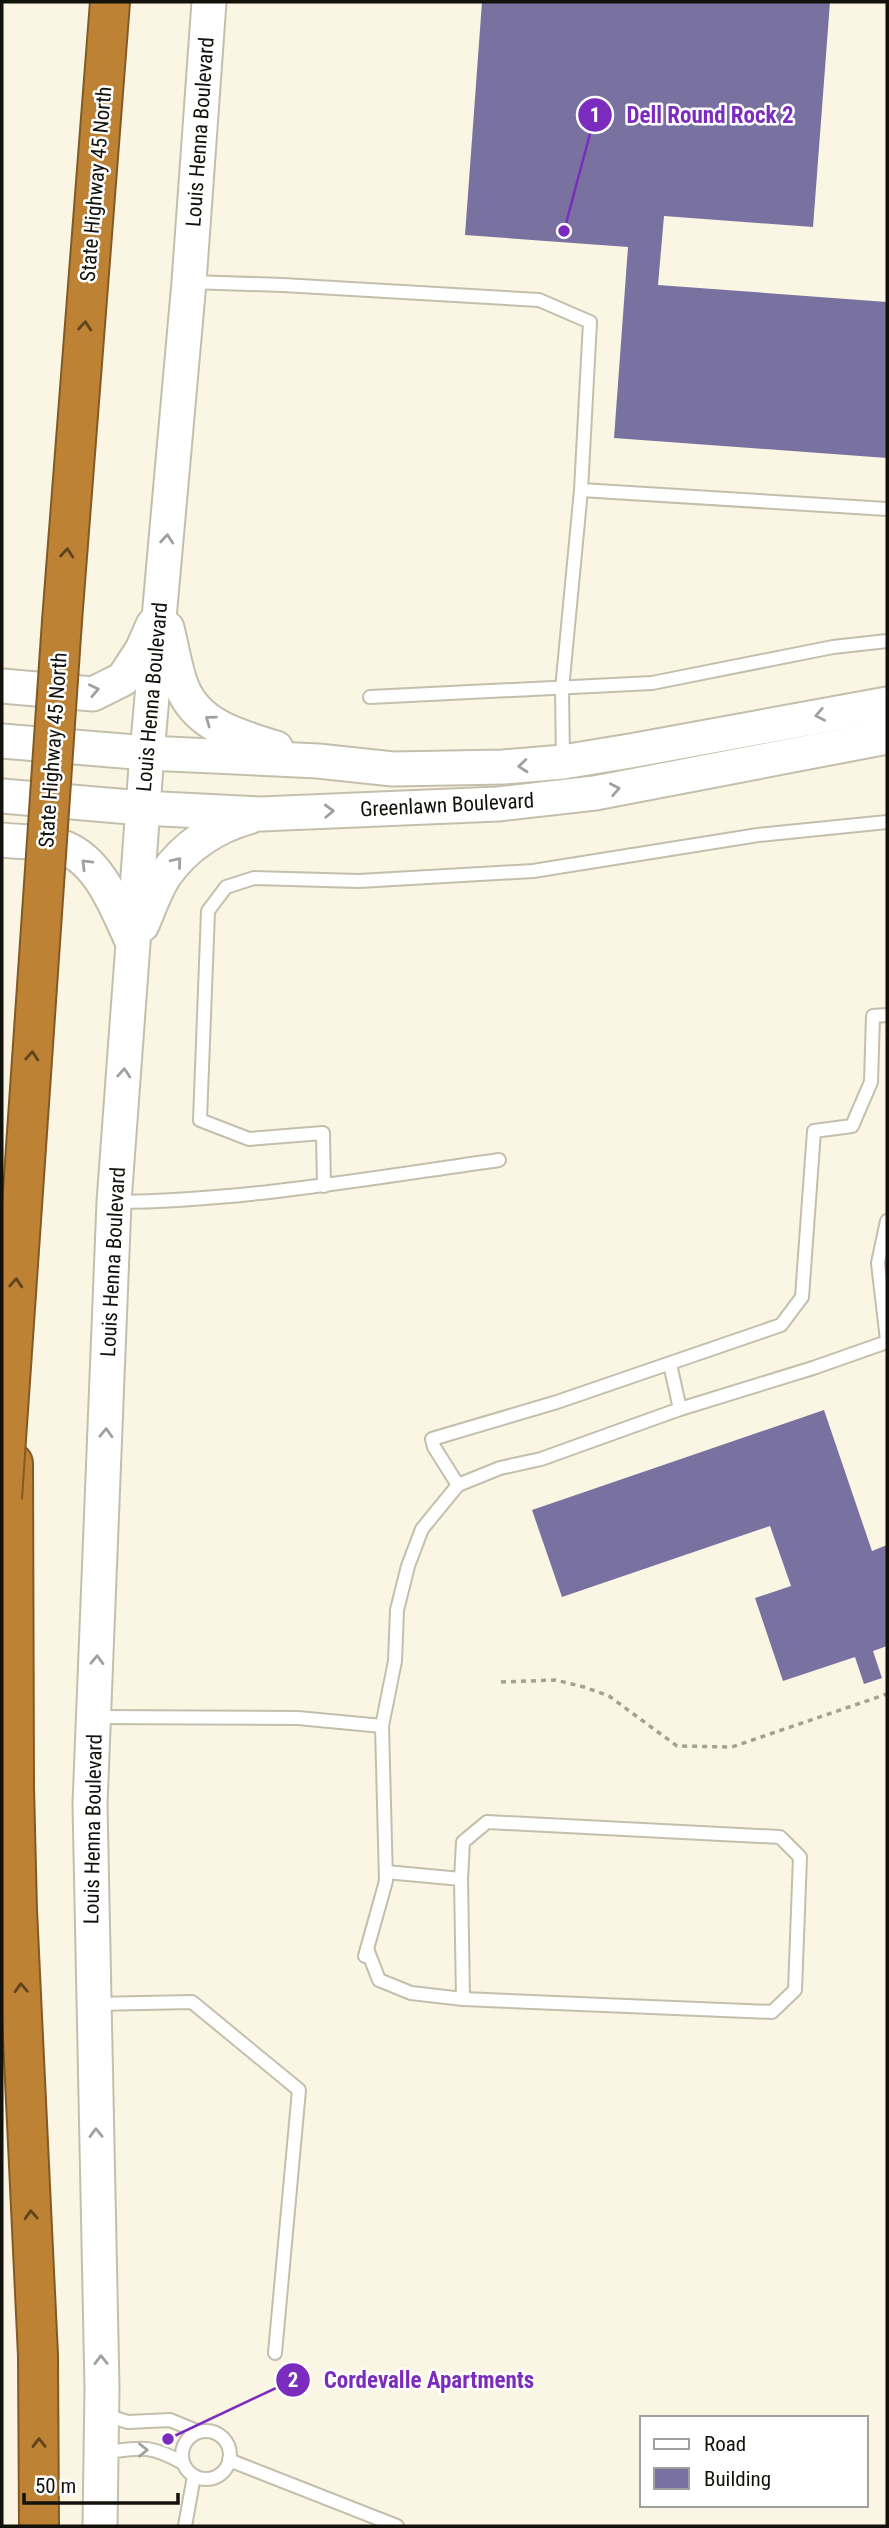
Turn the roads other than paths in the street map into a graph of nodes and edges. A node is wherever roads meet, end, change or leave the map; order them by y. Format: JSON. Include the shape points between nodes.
{"nodes":[{"id":1,"x":110,"y":2,"type":"edge"},
{"id":2,"x":117,"y":2,"type":"edge"},
{"id":3,"x":209,"y":2,"type":"edge"},
{"id":4,"x":107,"y":49,"type":"junction"},
{"id":5,"x":190,"y":282,"type":"junction"},
{"id":6,"x":581,"y":491,"type":"junction"},
{"id":7,"x":887,"y":509,"type":"edge"},
{"id":8,"x":161,"y":607,"type":"junction"},
{"id":9,"x":887,"y":640,"type":"edge"},
{"id":10,"x":2,"y":686,"type":"edge"},
{"id":11,"x":562,"y":689,"type":"junction"},
{"id":12,"x":370,"y":697,"type":"dead end"},
{"id":13,"x":887,"y":704,"type":"edge"},
{"id":14,"x":887,"y":737,"type":"edge"},
{"id":15,"x":2,"y":741,"type":"edge"},
{"id":16,"x":147,"y":753,"type":"junction"},
{"id":17,"x":318,"y":761,"type":"junction"},
{"id":18,"x":563,"y":762,"type":"junction"},
{"id":19,"x":2,"y":796,"type":"edge"},
{"id":20,"x":498,"y":804,"type":"junction"},
{"id":21,"x":142,"y":808,"type":"junction"},
{"id":22,"x":261,"y":814,"type":"junction"},
{"id":23,"x":887,"y":822,"type":"edge"},
{"id":24,"x":2,"y":840,"type":"edge"},
{"id":25,"x":133,"y":943,"type":"junction"},
{"id":26,"x":887,"y":1016,"type":"edge"},
{"id":27,"x":499,"y":1160,"type":"dead end"},
{"id":28,"x":324,"y":1186,"type":"junction"},
{"id":29,"x":114,"y":1202,"type":"junction"},
{"id":30,"x":887,"y":1221,"type":"edge"},
{"id":31,"x":12,"y":1338,"type":"junction"},
{"id":32,"x":887,"y":1341,"type":"edge"},
{"id":33,"x":670,"y":1364,"type":"junction"},
{"id":34,"x":680,"y":1409,"type":"junction"},
{"id":35,"x":458,"y":1485,"type":"junction"},
{"id":36,"x":2,"y":1498,"type":"edge"},
{"id":37,"x":95,"y":1717,"type":"junction"},
{"id":38,"x":382,"y":1726,"type":"junction"},
{"id":39,"x":386,"y":1872,"type":"junction"},
{"id":40,"x":461,"y":1879,"type":"junction"},
{"id":41,"x":463,"y":1999,"type":"junction"},
{"id":42,"x":94,"y":2004,"type":"junction"},
{"id":43,"x":275,"y":2353,"type":"dead end"},
{"id":44,"x":102,"y":2414,"type":"junction"},
{"id":45,"x":199,"y":2432,"type":"junction"},
{"id":46,"x":101,"y":2453,"type":"junction"},
{"id":47,"x":229,"y":2460,"type":"junction"},
{"id":48,"x":183,"y":2463,"type":"junction"},
{"id":49,"x":194,"y":2476,"type":"junction"},
{"id":50,"x":40,"y":2526,"type":"edge"},
{"id":51,"x":100,"y":2526,"type":"edge"},
{"id":52,"x":185,"y":2526,"type":"edge"},
{"id":53,"x":397,"y":2526,"type":"edge"}],
"edges":[{"from":1,"to":4,"type":"highway","name":"State Highway 45 North"},
{"from":2,"to":4,"type":"highway"},
{"from":3,"to":5,"type":"main road","name":"Louis Henna Boulevard"},
{"from":31,"to":4,"type":"highway","name":"State Highway 45 North","one_way":true,"bridge":true},
{"from":5,"to":6,"type":"lane","via":[[539,300],[590,322]]},
{"from":8,"to":5,"type":"main road","name":"Louis Henna Boulevard","one_way":true},
{"from":6,"to":7,"type":"lane"},
{"from":6,"to":11,"type":"lane"},
{"from":10,"to":8,"type":"main road","one_way":true,"via":[[93,694],[123,679]]},
{"from":8,"to":16,"type":"main road","name":"Louis Henna Boulevard"},
{"from":17,"to":8,"type":"main road","one_way":true,"via":[[227,732],[196,710],[183,689]]},
{"from":9,"to":11,"type":"lane","via":[[652,683]]},
{"from":11,"to":12,"type":"lane"},
{"from":11,"to":18,"type":"lane"},
{"from":13,"to":18,"type":"main road","name":"Greenlawn Boulevard","one_way":true},
{"from":20,"to":14,"type":"main road","name":"Greenlawn Boulevard","one_way":true,"via":[[595,793]]},
{"from":15,"to":16,"type":"main road","name":"Greenlawn Boulevard"},
{"from":16,"to":17,"type":"main road","name":"Greenlawn Boulevard"},
{"from":16,"to":21,"type":"main road","name":"Louis Henna Boulevard"},
{"from":18,"to":17,"type":"main road","name":"Greenlawn Boulevard","one_way":true,"via":[[446,770]]},
{"from":18,"to":20,"type":"main road","via":[[558,776],[535,794]]},
{"from":19,"to":21,"type":"main road","name":"Greenlawn Boulevard"},
{"from":22,"to":20,"type":"main road","name":"Greenlawn Boulevard","one_way":true},
{"from":21,"to":22,"type":"main road","name":"Greenlawn Boulevard"},
{"from":21,"to":25,"type":"main road","name":"Louis Henna Boulevard"},
{"from":25,"to":22,"type":"main road","one_way":true,"via":[[164,877],[185,851],[232,822]]},
{"from":23,"to":28,"type":"lane","via":[[758,835],[533,871],[359,881],[254,878],[226,887],[208,911],[200,1120],[248,1139],[323,1133]]},
{"from":25,"to":24,"type":"main road","one_way":true,"via":[[111,897],[86,860],[58,845]]},
{"from":29,"to":25,"type":"main road","name":"Louis Henna Boulevard","one_way":true},
{"from":26,"to":33,"type":"lane","via":[[873,1016],[871,1082],[852,1126],[814,1131],[802,1297],[781,1325]]},
{"from":27,"to":28,"type":"lane"},
{"from":28,"to":29,"type":"lane","via":[[170,1202]]},
{"from":37,"to":29,"type":"main road","name":"Louis Henna Boulevard","one_way":true},
{"from":30,"to":32,"type":"lane","via":[[878,1263]]},
{"from":31,"to":36,"type":"highway","name":"State Highway 45 North","bridge":true},
{"from":50,"to":31,"type":"highway","one_way":true,"bridge":true,"via":[[38,2356],[14,1787]]},
{"from":32,"to":34,"type":"lane"},
{"from":33,"to":34,"type":"lane"},
{"from":33,"to":35,"type":"lane","via":[[432,1439]]},
{"from":34,"to":35,"type":"lane"},
{"from":35,"to":38,"type":"lane","via":[[422,1529],[408,1566],[397,1610],[395,1661]]},
{"from":37,"to":38,"type":"lane","via":[[298,1718]]},
{"from":37,"to":42,"type":"main road","name":"Louis Henna Boulevard","via":[[90,1804]]},
{"from":38,"to":39,"type":"lane"},
{"from":39,"to":40,"type":"lane"},
{"from":39,"to":41,"type":"lane","via":[[365,1955],[379,1980],[411,1993]]},
{"from":40,"to":41,"type":"lane"},
{"from":40,"to":41,"type":"lane","via":[[463,1842],[486,1822],[780,1836],[800,1857],[795,1990],[772,2012]]},
{"from":42,"to":43,"type":"lane","via":[[192,2002],[299,2090]]},
{"from":44,"to":42,"type":"main road","name":"Louis Henna Boulevard","one_way":true},
{"from":44,"to":45,"type":"lane","via":[[128,2421],[170,2420]]},
{"from":44,"to":46,"type":"main road","name":"Louis Henna Boulevard"},
{"from":45,"to":47,"type":"lane","via":[[218,2434],[229,2450]]},
{"from":45,"to":48,"type":"lane","via":[[184,2444]]},
{"from":46,"to":48,"type":"lane","one_way":true,"via":[[149,2448]]},
{"from":46,"to":51,"type":"main road","name":"Louis Henna Boulevard"},
{"from":47,"to":49,"type":"lane","via":[[211,2479]]},
{"from":47,"to":53,"type":"lane"},
{"from":48,"to":49,"type":"lane"},
{"from":49,"to":52,"type":"lane"}]}
